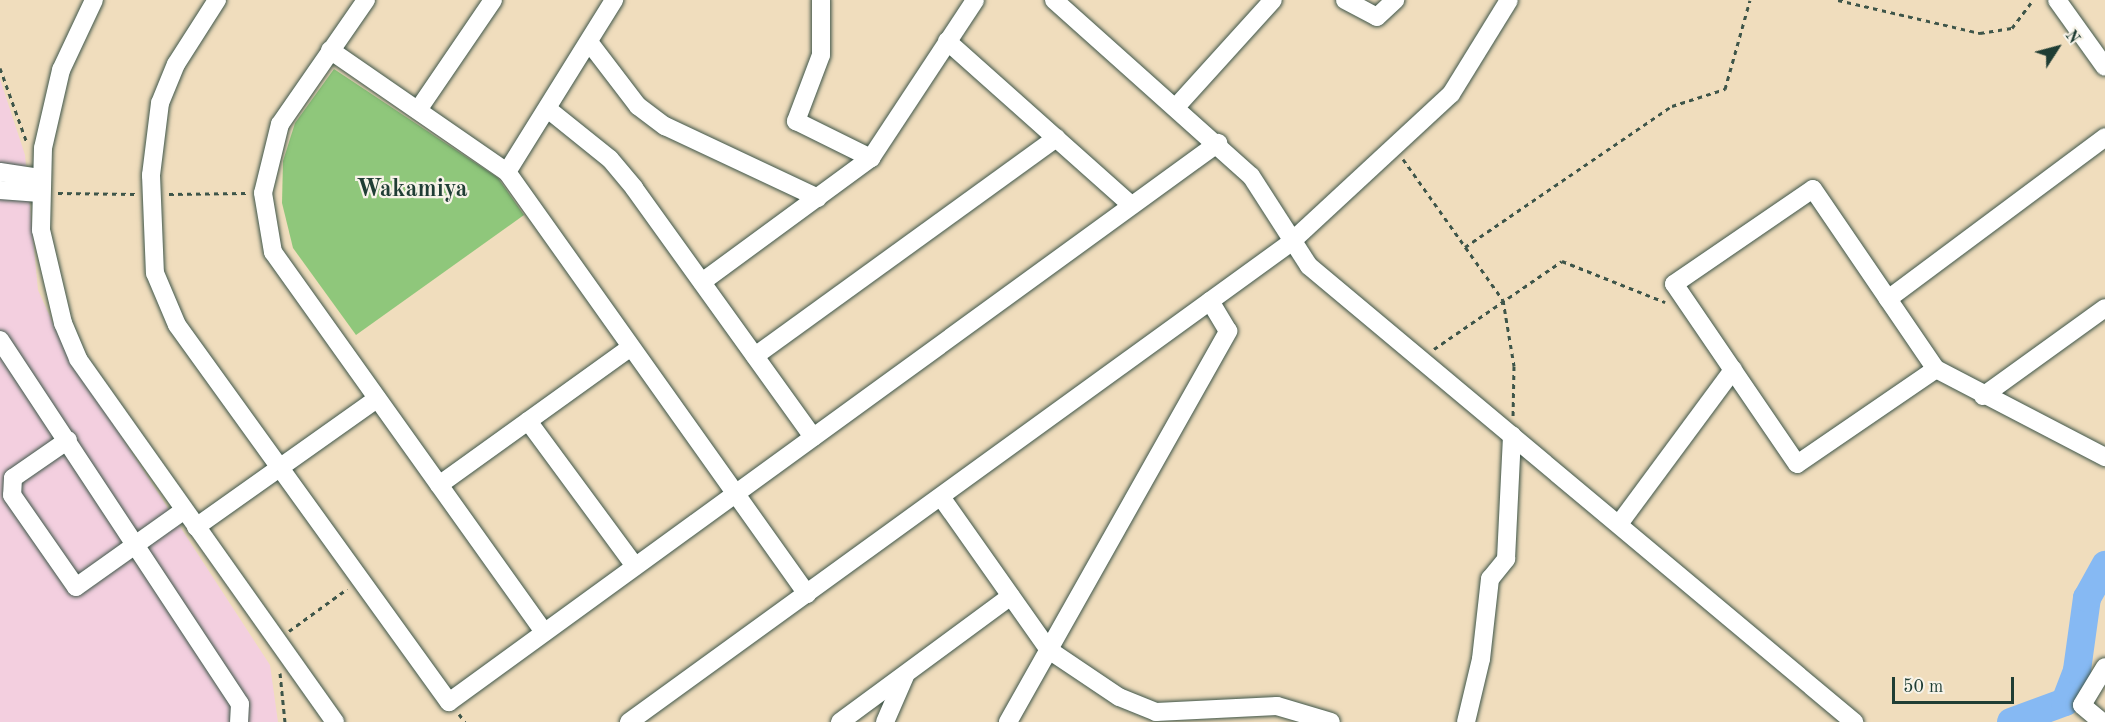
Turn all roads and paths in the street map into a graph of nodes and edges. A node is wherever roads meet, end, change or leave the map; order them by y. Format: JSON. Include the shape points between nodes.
{"nodes":[{"id":1,"x":93,"y":0,"type":"edge"},
{"id":2,"x":366,"y":0,"type":"edge"},
{"id":3,"x":493,"y":0,"type":"edge"},
{"id":4,"x":614,"y":0,"type":"edge"},
{"id":5,"x":821,"y":0,"type":"edge"},
{"id":6,"x":975,"y":0,"type":"edge"},
{"id":7,"x":1054,"y":0,"type":"edge"},
{"id":8,"x":1273,"y":0,"type":"edge"},
{"id":9,"x":1345,"y":0,"type":"edge"},
{"id":10,"x":1395,"y":0,"type":"edge"},
{"id":11,"x":1509,"y":0,"type":"edge"},
{"id":12,"x":1750,"y":0,"type":"edge"},
{"id":13,"x":1838,"y":0,"type":"edge"},
{"id":14,"x":2033,"y":0,"type":"edge"},
{"id":15,"x":2057,"y":0,"type":"edge"},
{"id":16,"x":207,"y":3,"type":"edge"},
{"id":17,"x":947,"y":41,"type":"junction"},
{"id":18,"x":589,"y":42,"type":"junction"},
{"id":19,"x":330,"y":50,"type":"junction"},
{"id":20,"x":2105,"y":67,"type":"edge"},
{"id":21,"x":0,"y":68,"type":"edge"},
{"id":22,"x":1176,"y":107,"type":"junction"},
{"id":23,"x":418,"y":110,"type":"junction"},
{"id":24,"x":549,"y":110,"type":"junction"},
{"id":25,"x":2105,"y":137,"type":"edge"},
{"id":26,"x":1056,"y":138,"type":"junction"},
{"id":27,"x":1218,"y":143,"type":"junction"},
{"id":28,"x":28,"y":146,"type":"dead end"},
{"id":29,"x":1395,"y":147,"type":"junction"},
{"id":30,"x":871,"y":158,"type":"junction"},
{"id":31,"x":0,"y":172,"type":"edge"},
{"id":32,"x":507,"y":172,"type":"junction"},
{"id":33,"x":40,"y":185,"type":"junction"},
{"id":34,"x":0,"y":190,"type":"edge"},
{"id":35,"x":818,"y":198,"type":"junction"},
{"id":36,"x":1131,"y":205,"type":"junction"},
{"id":37,"x":1290,"y":243,"type":"junction"},
{"id":38,"x":1465,"y":247,"type":"junction"},
{"id":39,"x":702,"y":282,"type":"junction"},
{"id":40,"x":1888,"y":299,"type":"junction"},
{"id":41,"x":1503,"y":300,"type":"junction"},
{"id":42,"x":1210,"y":301,"type":"junction"},
{"id":43,"x":2105,"y":308,"type":"edge"},
{"id":44,"x":1694,"y":313,"type":"junction"},
{"id":45,"x":0,"y":340,"type":"edge"},
{"id":46,"x":631,"y":348,"type":"junction"},
{"id":47,"x":755,"y":356,"type":"junction"},
{"id":48,"x":1420,"y":358,"type":"junction"},
{"id":49,"x":1936,"y":369,"type":"junction"},
{"id":50,"x":1733,"y":370,"type":"junction"},
{"id":51,"x":1983,"y":396,"type":"junction"},
{"id":52,"x":376,"y":399,"type":"junction"},
{"id":53,"x":528,"y":422,"type":"junction"},
{"id":54,"x":1512,"y":435,"type":"junction"},
{"id":55,"x":813,"y":437,"type":"junction"},
{"id":56,"x":68,"y":440,"type":"junction"},
{"id":57,"x":2105,"y":457,"type":"edge"},
{"id":58,"x":280,"y":469,"type":"junction"},
{"id":59,"x":439,"y":485,"type":"junction"},
{"id":60,"x":733,"y":493,"type":"junction"},
{"id":61,"x":941,"y":497,"type":"junction"},
{"id":62,"x":183,"y":511,"type":"junction"},
{"id":63,"x":1619,"y":524,"type":"junction"},
{"id":64,"x":196,"y":527,"type":"junction"},
{"id":65,"x":138,"y":545,"type":"junction"},
{"id":66,"x":634,"y":565,"type":"junction"},
{"id":67,"x":360,"y":579,"type":"junction"},
{"id":68,"x":807,"y":594,"type":"junction"},
{"id":69,"x":1011,"y":596,"type":"junction"},
{"id":70,"x":544,"y":632,"type":"junction"},
{"id":71,"x":277,"y":640,"type":"junction"},
{"id":72,"x":1050,"y":650,"type":"junction"},
{"id":73,"x":2105,"y":668,"type":"edge"},
{"id":74,"x":906,"y":674,"type":"junction"},
{"id":75,"x":1207,"y":717,"type":"edge"},
{"id":76,"x":239,"y":722,"type":"edge"},
{"id":77,"x":285,"y":722,"type":"edge"},
{"id":78,"x":335,"y":722,"type":"edge"},
{"id":79,"x":629,"y":722,"type":"edge"},
{"id":80,"x":840,"y":722,"type":"edge"},
{"id":81,"x":885,"y":722,"type":"edge"},
{"id":82,"x":1008,"y":722,"type":"edge"},
{"id":83,"x":1331,"y":722,"type":"edge"},
{"id":84,"x":1466,"y":722,"type":"edge"},
{"id":85,"x":1854,"y":722,"type":"edge"},
{"id":86,"x":2102,"y":722,"type":"edge"}],
"edges":[{"from":1,"to":33,"type":"street","via":[[61,70]]},
{"from":2,"to":19,"type":"street"},
{"from":3,"to":23,"type":"street"},
{"from":4,"to":18,"type":"street"},
{"from":5,"to":30,"type":"street","via":[[821,55],[795,122]]},
{"from":6,"to":17,"type":"street"},
{"from":7,"to":22,"type":"street"},
{"from":8,"to":22,"type":"street"},
{"from":9,"to":10,"type":"street","via":[[1377,17]]},
{"from":11,"to":29,"type":"street","via":[[1465,76]]},
{"from":12,"to":38,"type":"path","via":[[1725,89],[1672,106]]},
{"from":13,"to":14,"type":"path","via":[[1980,33],[2012,28]]},
{"from":15,"to":20,"type":"street"},
{"from":16,"to":58,"type":"street","via":[[160,103],[151,175],[155,273],[177,325]]},
{"from":17,"to":26,"type":"street"},
{"from":17,"to":30,"type":"street"},
{"from":18,"to":24,"type":"street"},
{"from":18,"to":35,"type":"street","via":[[638,106],[665,126]]},
{"from":19,"to":23,"type":"street"},
{"from":19,"to":52,"type":"street","via":[[280,124],[263,193],[273,252]]},
{"from":21,"to":28,"type":"path"},
{"from":22,"to":27,"type":"street"},
{"from":23,"to":32,"type":"street"},
{"from":24,"to":32,"type":"street"},
{"from":24,"to":39,"type":"street","via":[[610,159]]},
{"from":25,"to":40,"type":"street"},
{"from":26,"to":36,"type":"street"},
{"from":26,"to":47,"type":"street"},
{"from":27,"to":36,"type":"street"},
{"from":27,"to":37,"type":"street","via":[[1251,176]]},
{"from":29,"to":37,"type":"street"},
{"from":29,"to":38,"type":"path"},
{"from":30,"to":35,"type":"street"},
{"from":31,"to":33,"type":"street"},
{"from":32,"to":46,"type":"street"},
{"from":33,"to":34,"type":"street"},
{"from":33,"to":62,"type":"street","via":[[46,260],[78,359]]},
{"from":35,"to":39,"type":"street"},
{"from":36,"to":55,"type":"street"},
{"from":37,"to":42,"type":"street"},
{"from":37,"to":48,"type":"street"},
{"from":38,"to":41,"type":"path"},
{"from":39,"to":47,"type":"street"},
{"from":40,"to":44,"type":"street","via":[[1813,189],[1674,284]]},
{"from":40,"to":49,"type":"street"},
{"from":41,"to":44,"type":"path","via":[[1562,261]]},
{"from":41,"to":48,"type":"path"},
{"from":41,"to":54,"type":"path","via":[[1514,366]]},
{"from":42,"to":61,"type":"street"},
{"from":42,"to":72,"type":"street","via":[[1228,331]]},
{"from":43,"to":51,"type":"street"},
{"from":44,"to":50,"type":"street"},
{"from":45,"to":56,"type":"street"},
{"from":46,"to":53,"type":"street"},
{"from":46,"to":60,"type":"street"},
{"from":47,"to":55,"type":"street"},
{"from":48,"to":54,"type":"street"},
{"from":49,"to":50,"type":"street","via":[[1797,464]]},
{"from":49,"to":51,"type":"street"},
{"from":50,"to":63,"type":"street"},
{"from":51,"to":57,"type":"street"},
{"from":52,"to":58,"type":"street"},
{"from":52,"to":59,"type":"street"},
{"from":53,"to":59,"type":"street"},
{"from":53,"to":66,"type":"street"},
{"from":54,"to":63,"type":"street"},
{"from":54,"to":84,"type":"street","via":[[1506,559],[1490,579],[1481,659]]},
{"from":55,"to":60,"type":"street"},
{"from":56,"to":65,"type":"street"},
{"from":56,"to":65,"type":"street","via":[[13,478],[12,495],[76,587]]},
{"from":58,"to":64,"type":"street"},
{"from":58,"to":67,"type":"street"},
{"from":59,"to":70,"type":"street"},
{"from":60,"to":66,"type":"street"},
{"from":60,"to":68,"type":"street"},
{"from":61,"to":68,"type":"street"},
{"from":61,"to":69,"type":"street"},
{"from":62,"to":64,"type":"street"},
{"from":62,"to":65,"type":"street"},
{"from":63,"to":85,"type":"street"},
{"from":64,"to":71,"type":"street"},
{"from":65,"to":76,"type":"street","via":[[240,704]]},
{"from":66,"to":70,"type":"street"},
{"from":67,"to":70,"type":"street","via":[[449,702]]},
{"from":67,"to":71,"type":"path"},
{"from":68,"to":79,"type":"street"},
{"from":69,"to":72,"type":"street"},
{"from":69,"to":74,"type":"street"},
{"from":71,"to":77,"type":"path"},
{"from":71,"to":78,"type":"street"},
{"from":72,"to":75,"type":"street","via":[[1119,697],[1156,712]]},
{"from":72,"to":82,"type":"street"},
{"from":73,"to":86,"type":"street","via":[[2082,705]]},
{"from":74,"to":80,"type":"street"},
{"from":74,"to":81,"type":"street"},
{"from":75,"to":83,"type":"street","via":[[1277,706]]}]}
